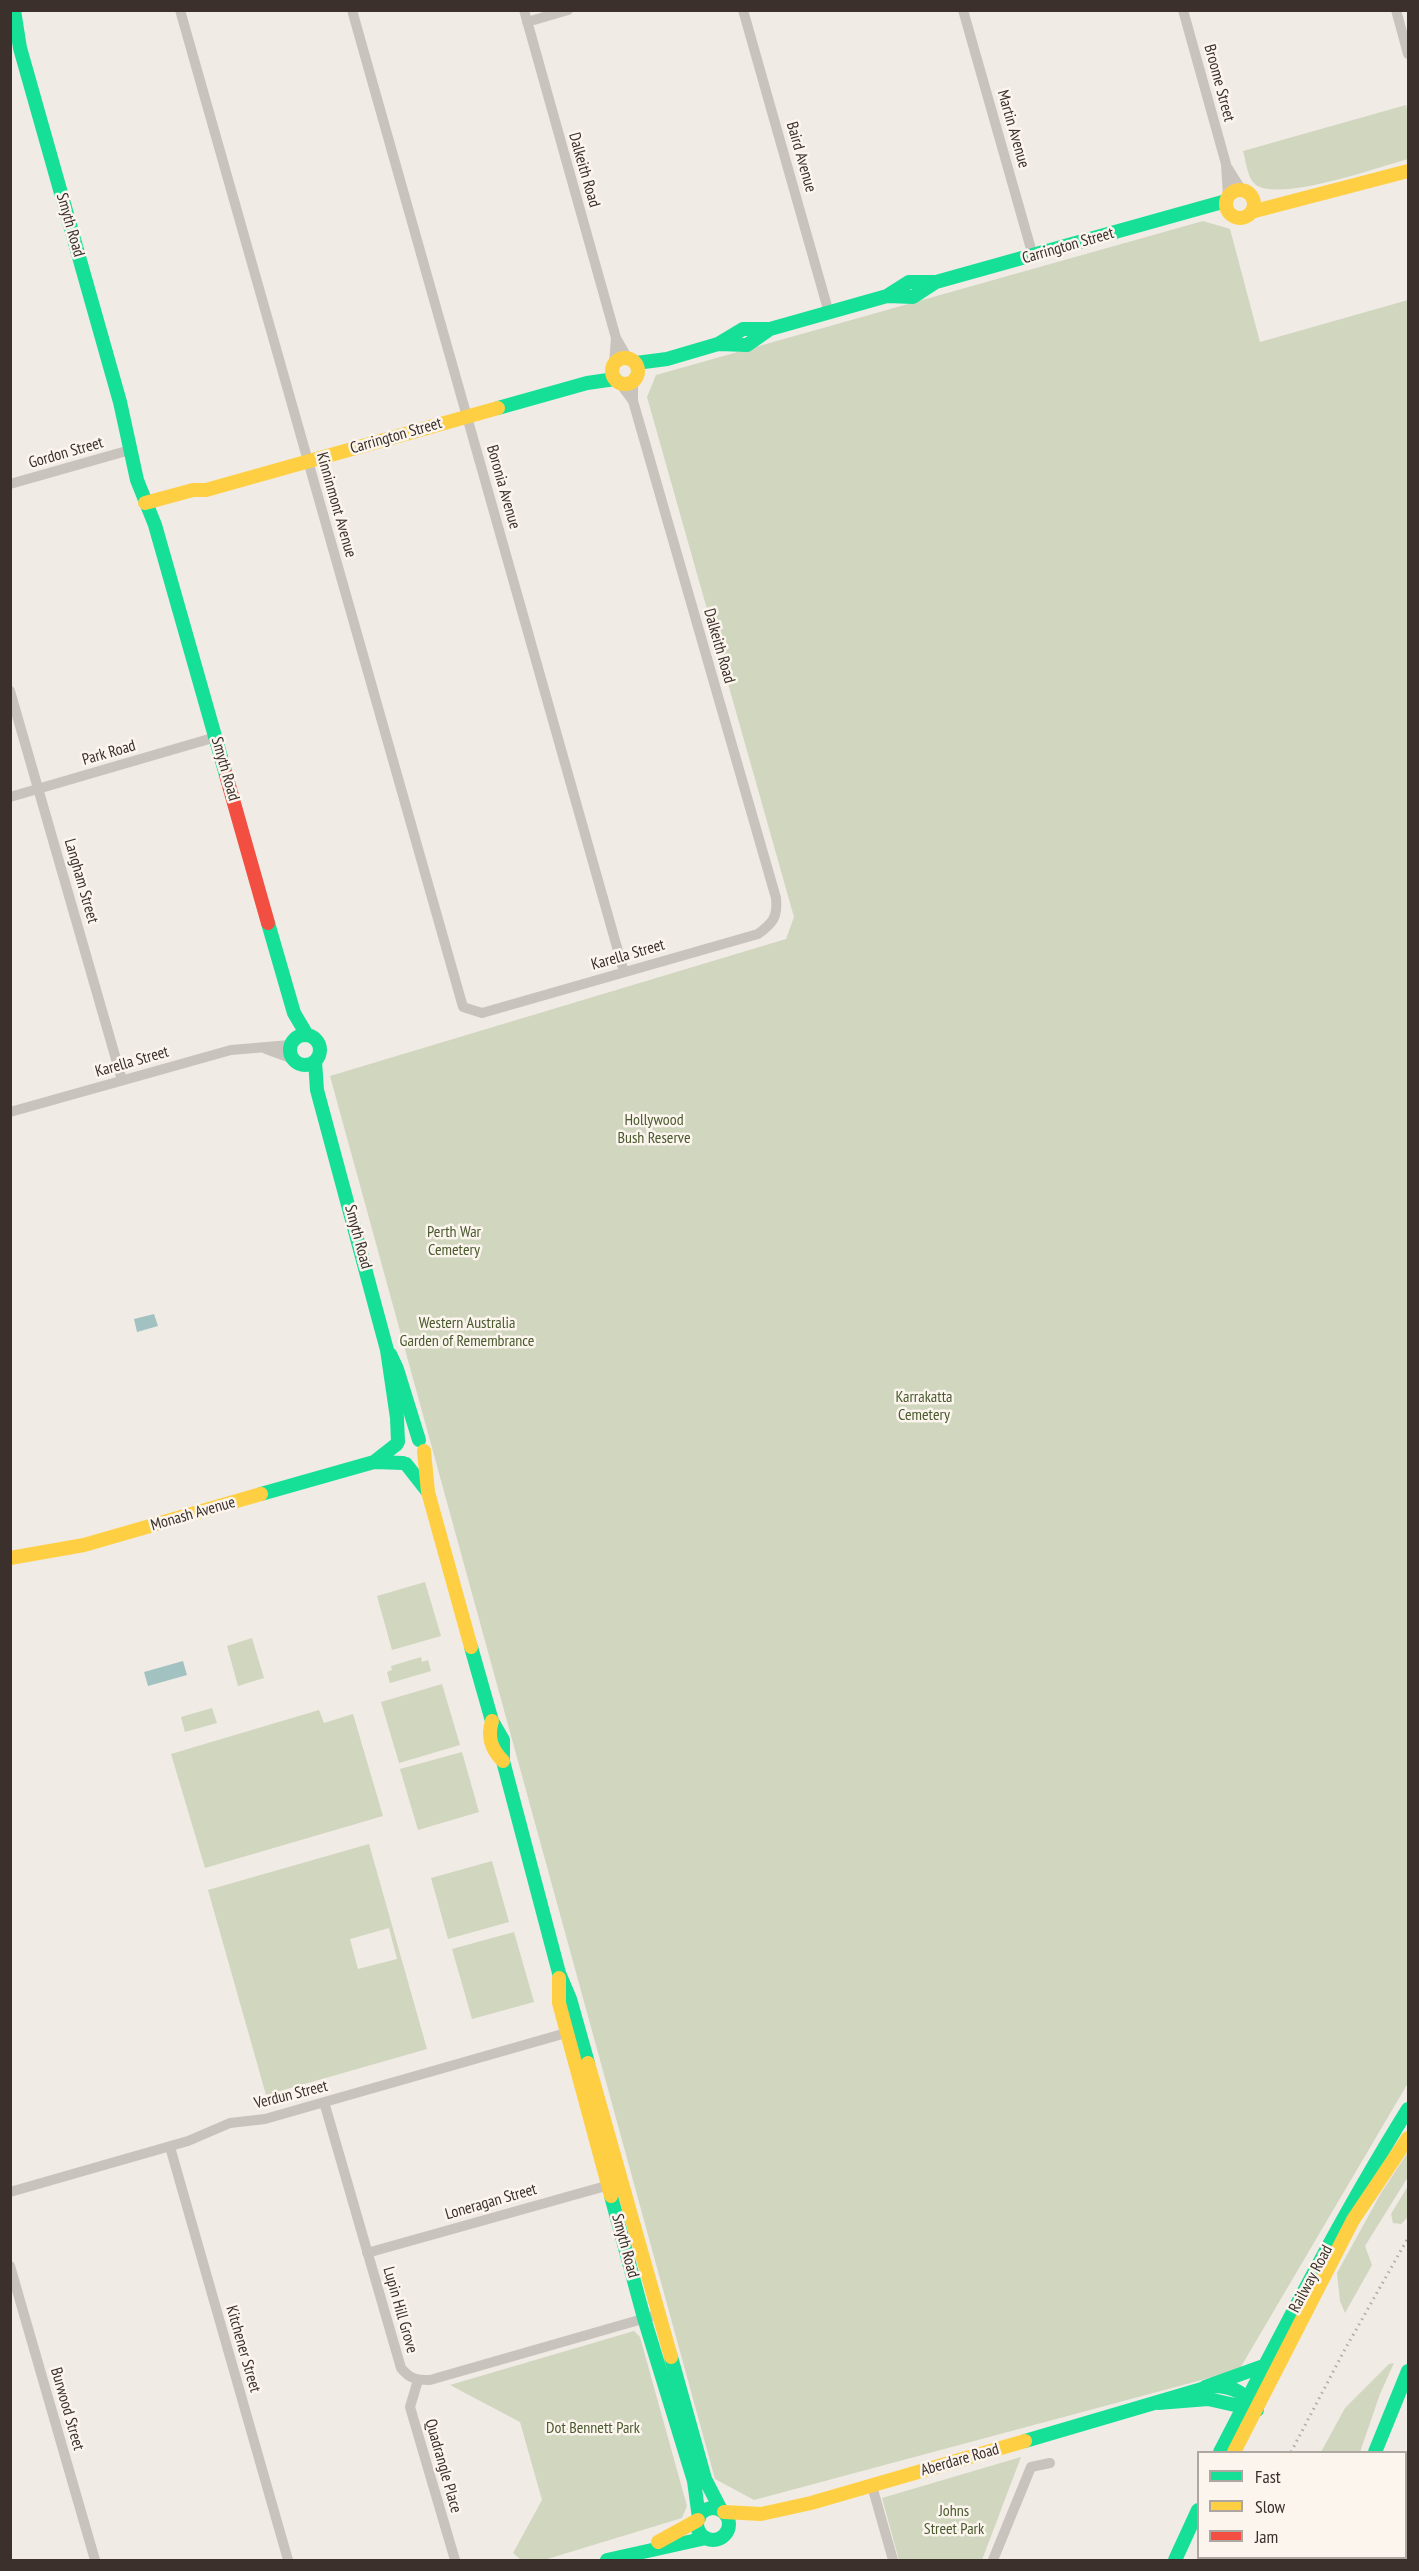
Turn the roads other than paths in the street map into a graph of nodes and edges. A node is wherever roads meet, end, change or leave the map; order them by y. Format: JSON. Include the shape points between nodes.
{"nodes":[{"id":1,"x":14,"y":10,"type":"edge"},
{"id":2,"x":180,"y":10,"type":"edge"},
{"id":3,"x":352,"y":10,"type":"edge"},
{"id":4,"x":524,"y":10,"type":"edge"},
{"id":5,"x":568,"y":10,"type":"edge"},
{"id":6,"x":743,"y":10,"type":"edge"},
{"id":7,"x":963,"y":10,"type":"edge"},
{"id":8,"x":1183,"y":10,"type":"edge"},
{"id":9,"x":1396,"y":10,"type":"edge"},
{"id":10,"x":527,"y":22,"type":"junction"},
{"id":11,"x":10,"y":30,"type":"edge"},
{"id":12,"x":20,"y":48,"type":"junction"},
{"id":13,"x":1408,"y":54,"type":"edge"},
{"id":14,"x":1226,"y":164,"type":"junction"},
{"id":15,"x":1408,"y":171,"type":"edge"},
{"id":16,"x":1248,"y":200,"type":"junction"},
{"id":17,"x":1227,"y":202,"type":"junction"},
{"id":18,"x":1033,"y":256,"type":"junction"},
{"id":19,"x":829,"y":313,"type":"junction"},
{"id":20,"x":625,"y":371,"type":"junction"},
{"id":21,"x":120,"y":402,"type":"junction"},
{"id":22,"x":467,"y":416,"type":"junction"},
{"id":23,"x":130,"y":450,"type":"junction"},
{"id":24,"x":308,"y":462,"type":"junction"},
{"id":25,"x":10,"y":484,"type":"edge"},
{"id":26,"x":150,"y":506,"type":"junction"},
{"id":27,"x":10,"y":691,"type":"edge"},
{"id":28,"x":216,"y":737,"type":"junction"},
{"id":29,"x":39,"y":789,"type":"junction"},
{"id":30,"x":10,"y":797,"type":"edge"},
{"id":31,"x":776,"y":898,"type":"joint"},
{"id":32,"x":624,"y":972,"type":"junction"},
{"id":33,"x":463,"y":1008,"type":"joint"},
{"id":34,"x":294,"y":1013,"type":"junction"},
{"id":35,"x":307,"y":1035,"type":"junction"},
{"id":36,"x":298,"y":1054,"type":"junction"},
{"id":37,"x":122,"y":1080,"type":"junction"},
{"id":38,"x":10,"y":1112,"type":"edge"},
{"id":39,"x":387,"y":1350,"type":"junction"},
{"id":40,"x":398,"y":1443,"type":"junction"},
{"id":41,"x":421,"y":1445,"type":"junction"},
{"id":42,"x":374,"y":1462,"type":"junction"},
{"id":43,"x":404,"y":1464,"type":"junction"},
{"id":44,"x":428,"y":1492,"type":"junction"},
{"id":45,"x":10,"y":1558,"type":"edge"},
{"id":46,"x":573,"y":2031,"type":"junction"},
{"id":47,"x":324,"y":2102,"type":"junction"},
{"id":48,"x":1408,"y":2109,"type":"edge"},
{"id":49,"x":1408,"y":2138,"type":"edge"},
{"id":50,"x":170,"y":2147,"type":"junction"},
{"id":51,"x":622,"y":2181,"type":"junction"},
{"id":52,"x":608,"y":2185,"type":"junction"},
{"id":53,"x":10,"y":2192,"type":"edge"},
{"id":54,"x":367,"y":2253,"type":"junction"},
{"id":55,"x":10,"y":2266,"type":"edge"},
{"id":56,"x":660,"y":2314,"type":"junction"},
{"id":57,"x":644,"y":2318,"type":"junction"},
{"id":58,"x":1266,"y":2366,"type":"junction"},
{"id":59,"x":1408,"y":2371,"type":"edge"},
{"id":60,"x":418,"y":2380,"type":"junction"},
{"id":61,"x":1205,"y":2387,"type":"junction"},
{"id":62,"x":1250,"y":2396,"type":"junction"},
{"id":63,"x":1408,"y":2397,"type":"edge"},
{"id":64,"x":1158,"y":2403,"type":"junction"},
{"id":65,"x":1242,"y":2410,"type":"junction"},
{"id":66,"x":1257,"y":2410,"type":"junction"},
{"id":67,"x":1221,"y":2451,"type":"edge"},
{"id":68,"x":1235,"y":2451,"type":"edge"},
{"id":69,"x":1375,"y":2451,"type":"edge"},
{"id":70,"x":1386,"y":2451,"type":"edge"},
{"id":71,"x":1050,"y":2463,"type":"dead end"},
{"id":72,"x":872,"y":2486,"type":"junction"},
{"id":73,"x":722,"y":2511,"type":"junction"},
{"id":74,"x":1197,"y":2512,"type":"edge"},
{"id":75,"x":761,"y":2514,"type":"junction"},
{"id":76,"x":698,"y":2519,"type":"junction"},
{"id":77,"x":727,"y":2532,"type":"junction"},
{"id":78,"x":706,"y":2538,"type":"junction"},
{"id":79,"x":640,"y":2551,"type":"junction"},
{"id":80,"x":95,"y":2560,"type":"edge"},
{"id":81,"x":288,"y":2560,"type":"edge"},
{"id":82,"x":455,"y":2560,"type":"edge"},
{"id":83,"x":607,"y":2560,"type":"edge"},
{"id":84,"x":893,"y":2560,"type":"edge"},
{"id":85,"x":993,"y":2560,"type":"edge"},
{"id":86,"x":1175,"y":2560,"type":"edge"}],
"edges":[{"from":1,"to":12,"type":"main road","name":"Smyth Road"},
{"from":2,"to":24,"type":"street","name":"Kinninmont Avenue"},
{"from":3,"to":22,"type":"street","name":"Boronia Avenue"},
{"from":4,"to":10,"type":"street","name":"Dalkeith Road"},
{"from":5,"to":10,"type":"street"},
{"from":6,"to":19,"type":"street","name":"Baird Avenue"},
{"from":7,"to":18,"type":"street","name":"Martin Avenue"},
{"from":8,"to":14,"type":"street","name":"Broome Street"},
{"from":9,"to":13,"type":"street"},
{"from":10,"to":20,"type":"street","name":"Dalkeith Road"},
{"from":11,"to":12,"type":"main road","name":"Smyth Road"},
{"from":12,"to":21,"type":"main road","name":"Smyth Road"},
{"from":14,"to":16,"type":"street","name":"Broome Street"},
{"from":14,"to":17,"type":"street","name":"Broome Street"},
{"from":15,"to":16,"type":"main road","via":[[1288,202]]},
{"from":16,"to":17,"type":"main road","name":"Carrington Street","via":[[1234,192]]},
{"from":16,"to":17,"type":"main road","via":[[1244,218],[1237,218]]},
{"from":17,"to":18,"type":"main road","name":"Carrington Street"},
{"from":18,"to":19,"type":"main road","name":"Carrington Street","via":[[936,282],[913,297],[887,296]]},
{"from":19,"to":20,"type":"main road","name":"Carrington Street","via":[[770,330],[747,345],[718,344]]},
{"from":20,"to":22,"type":"main road","name":"Carrington Street"},
{"from":20,"to":31,"type":"street","name":"Dalkeith Road"},
{"from":21,"to":23,"type":"main road","name":"Smyth Road"},
{"from":21,"to":26,"type":"main road","name":"Smyth Road"},
{"from":22,"to":24,"type":"main road","name":"Carrington Street"},
{"from":22,"to":32,"type":"street","name":"Boronia Avenue"},
{"from":23,"to":25,"type":"street","name":"Gordon Street"},
{"from":23,"to":26,"type":"main road","name":"Smyth Road"},
{"from":24,"to":26,"type":"main road","name":"Carrington Street","via":[[206,490],[194,498]]},
{"from":24,"to":33,"type":"street","name":"Kinninmont Avenue"},
{"from":26,"to":28,"type":"main road","name":"Smyth Road"},
{"from":27,"to":29,"type":"street","name":"Langham Street"},
{"from":28,"to":29,"type":"street","name":"Park Road"},
{"from":28,"to":34,"type":"main road","name":"Smyth Road"},
{"from":29,"to":30,"type":"street","name":"Park Road"},
{"from":29,"to":37,"type":"street","name":"Langham Street"},
{"from":31,"to":32,"type":"street","name":"Karella Street","via":[[777,912],[772,924],[758,934]]},
{"from":32,"to":33,"type":"street","name":"Karella Street","via":[[482,1013]]},
{"from":34,"to":35,"type":"main road","name":"Smyth Road"},
{"from":34,"to":36,"type":"main road","name":"Smyth Road"},
{"from":35,"to":36,"type":"main road","via":[[299,1036]]},
{"from":35,"to":36,"type":"main road","name":"Smyth Road","via":[[315,1039],[319,1054]]},
{"from":36,"to":37,"type":"street","name":"Karella Street","via":[[263,1047],[231,1050]]},
{"from":36,"to":39,"type":"main road","name":"Smyth Road","via":[[317,1090]]},
{"from":37,"to":38,"type":"street","name":"Karella Street"},
{"from":39,"to":40,"type":"main road","name":"Smyth Road","via":[[388,1372],[399,1415]]},
{"from":39,"to":41,"type":"main road","name":"Smyth Road","via":[[398,1369]]},
{"from":40,"to":41,"type":"main road","via":[[408,1437]]},
{"from":40,"to":42,"type":"main road","name":"Monash Avenue"},
{"from":40,"to":43,"type":"main road","via":[[397,1457]]},
{"from":41,"to":43,"type":"main road","via":[[418,1462]]},
{"from":41,"to":44,"type":"main road","name":"Smyth Road"},
{"from":42,"to":43,"type":"main road","name":"Monash Avenue"},
{"from":42,"to":45,"type":"main road","name":"Monash Avenue","via":[[84,1545]]},
{"from":43,"to":44,"type":"main road","name":"Smyth Road"},
{"from":44,"to":46,"type":"main road","name":"Smyth Road","via":[[492,1721],[503,1740],[502,1761],[559,1973],[570,1999]]},
{"from":46,"to":47,"type":"street","name":"Verdun Street"},
{"from":46,"to":51,"type":"main road","name":"Smyth Road"},
{"from":46,"to":52,"type":"main road","name":"Smyth Road"},
{"from":47,"to":50,"type":"street","name":"Verdun Street","via":[[265,2119],[231,2123]]},
{"from":47,"to":54,"type":"street","name":"Lupin Hill Grove"},
{"from":48,"to":58,"type":"main road","name":"Railway Road","via":[[1367,2175]]},
{"from":49,"to":66,"type":"main road","name":"Railway Road","via":[[1353,2220]]},
{"from":50,"to":53,"type":"street","name":"Verdun Street"},
{"from":50,"to":81,"type":"street","name":"Kitchener Street"},
{"from":51,"to":52,"type":"street","name":"Loneragan Street"},
{"from":51,"to":56,"type":"main road","name":"Smyth Road"},
{"from":52,"to":54,"type":"street","name":"Loneragan Street"},
{"from":52,"to":57,"type":"main road","name":"Smyth Road"},
{"from":54,"to":60,"type":"street","name":"Lupin Hill Grove","via":[[401,2368]]},
{"from":55,"to":80,"type":"street","name":"Burwood Street"},
{"from":56,"to":57,"type":"street"},
{"from":56,"to":73,"type":"main road","name":"Smyth Road","via":[[705,2479]]},
{"from":57,"to":60,"type":"street"},
{"from":57,"to":76,"type":"main road","name":"Smyth Road","via":[[694,2481]]},
{"from":58,"to":61,"type":"main road"},
{"from":58,"to":62,"type":"main road","name":"Railway Road"},
{"from":59,"to":69,"type":"main road"},
{"from":60,"to":82,"type":"street","name":"Quadrangle Place","via":[[410,2407]]},
{"from":61,"to":62,"type":"main road","name":"Aberdare Road","via":[[1237,2388]]},
{"from":61,"to":64,"type":"main road","name":"Aberdare Road"},
{"from":62,"to":65,"type":"main road","name":"Railway Road"},
{"from":62,"to":66,"type":"main road"},
{"from":63,"to":70,"type":"main road"},
{"from":64,"to":65,"type":"main road","name":"Aberdare Road","via":[[1209,2400]]},
{"from":64,"to":72,"type":"main road","name":"Aberdare Road"},
{"from":65,"to":66,"type":"main road","name":"Aberdare Road"},
{"from":65,"to":67,"type":"main road","name":"Railway Road"},
{"from":66,"to":68,"type":"main road","name":"Railway Road"},
{"from":71,"to":85,"type":"street","via":[[1030,2467]]},
{"from":72,"to":75,"type":"main road","name":"Aberdare Road"},
{"from":72,"to":84,"type":"street"},
{"from":73,"to":75,"type":"main road","name":"Aberdare Road"},
{"from":73,"to":76,"type":"main road","via":[[711,2509]]},
{"from":73,"to":77,"type":"main road","via":[[729,2524]]},
{"from":74,"to":86,"type":"main road"},
{"from":75,"to":77,"type":"main road","name":"Aberdare Road"},
{"from":76,"to":78,"type":"main road","via":[[700,2532]]},
{"from":76,"to":79,"type":"main road"},
{"from":77,"to":78,"type":"main road","via":[[720,2538]]},
{"from":78,"to":79,"type":"main road"},
{"from":79,"to":83,"type":"main road"}]}
